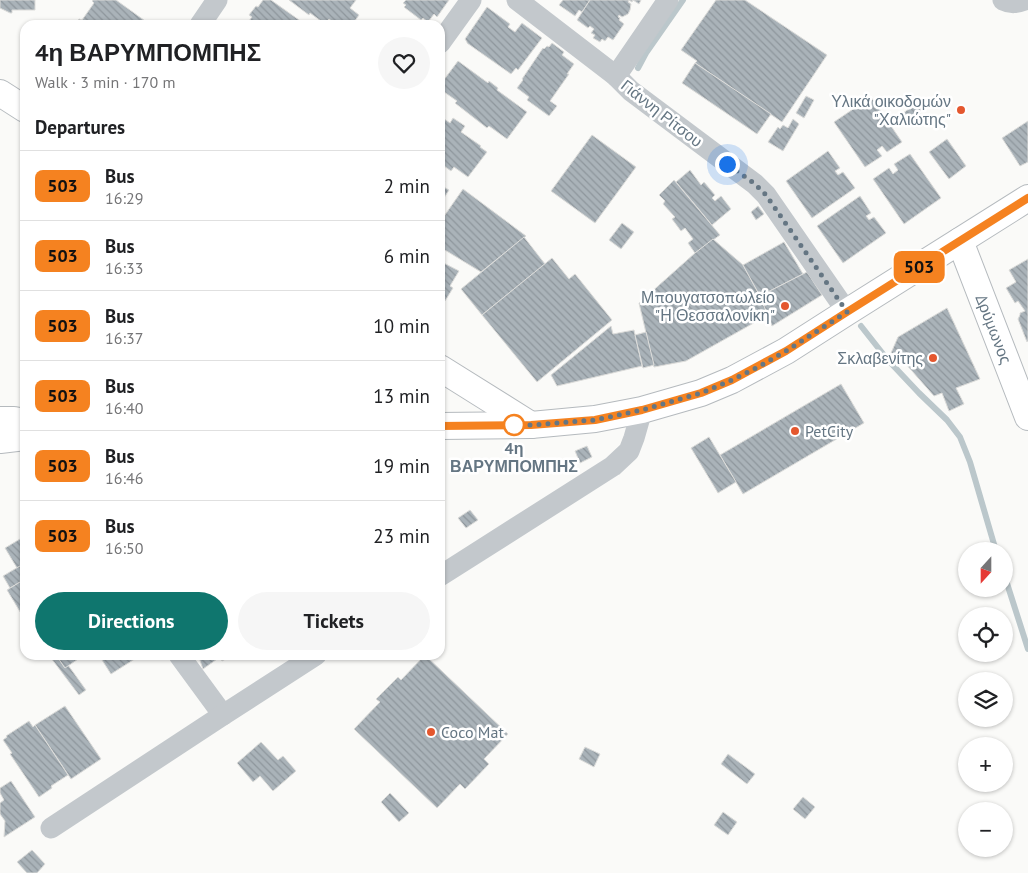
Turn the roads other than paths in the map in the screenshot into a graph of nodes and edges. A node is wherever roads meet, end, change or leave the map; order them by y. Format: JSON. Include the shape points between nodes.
{"nodes":[{"id":1,"x":217,"y":0,"type":"edge"},
{"id":2,"x":471,"y":0,"type":"edge"},
{"id":3,"x":517,"y":0,"type":"edge"},
{"id":4,"x":668,"y":0,"type":"edge"},
{"id":5,"x":1003,"y":0,"type":"edge"},
{"id":6,"x":1026,"y":0,"type":"edge"},
{"id":7,"x":203,"y":20,"type":"edge"},
{"id":8,"x":445,"y":36,"type":"edge"},
{"id":9,"x":616,"y":76,"type":"junction"},
{"id":10,"x":0,"y":93,"type":"edge"},
{"id":11,"x":20,"y":106,"type":"edge"},
{"id":12,"x":1028,"y":198,"type":"edge"},
{"id":13,"x":960,"y":241,"type":"junction"},
{"id":14,"x":847,"y":312,"type":"junction"},
{"id":15,"x":445,"y":371,"type":"edge"},
{"id":16,"x":642,"y":410,"type":"junction"},
{"id":17,"x":1028,"y":417,"type":"edge"},
{"id":18,"x":531,"y":425,"type":"junction"},
{"id":19,"x":445,"y":426,"type":"edge"},
{"id":20,"x":445,"y":573,"type":"edge"},
{"id":21,"x":183,"y":660,"type":"edge"},
{"id":22,"x":308,"y":660,"type":"edge"},
{"id":23,"x":223,"y":715,"type":"junction"},
{"id":24,"x":51,"y":828,"type":"dead end"}],
"edges":[{"from":1,"to":7,"type":"street"},
{"from":2,"to":8,"type":"street"},
{"from":3,"to":9,"type":"street","name":"Γιάννη Ρίτσου"},
{"from":4,"to":9,"type":"street"},
{"from":5,"to":6,"type":"street","via":[[1018,3]]},
{"from":9,"to":14,"type":"street","name":"Γιάννη Ρίτσου","via":[[766,195]]},
{"from":10,"to":11,"type":"main road"},
{"from":12,"to":13,"type":"main road"},
{"from":13,"to":14,"type":"main road"},
{"from":13,"to":17,"type":"main road","name":"Δρύμωνος"},
{"from":14,"to":16,"type":"main road","via":[[786,351],[732,380],[701,393]]},
{"from":15,"to":18,"type":"main road"},
{"from":16,"to":18,"type":"main road","via":[[595,420]]},
{"from":16,"to":20,"type":"street","via":[[629,451],[613,466]]},
{"from":18,"to":19,"type":"main road"},
{"from":21,"to":23,"type":"street"},
{"from":22,"to":23,"type":"street"},
{"from":23,"to":24,"type":"street"}]}
